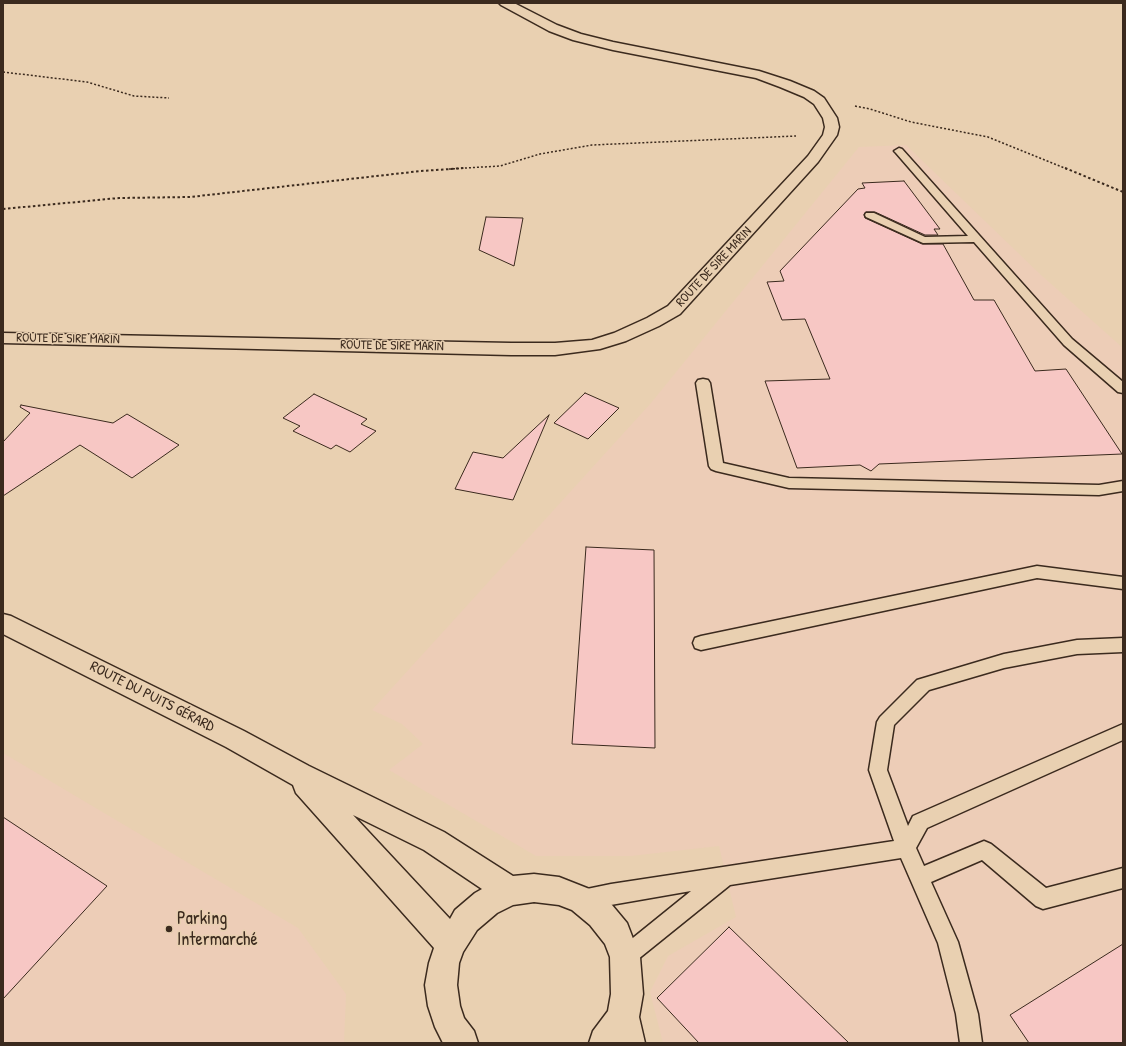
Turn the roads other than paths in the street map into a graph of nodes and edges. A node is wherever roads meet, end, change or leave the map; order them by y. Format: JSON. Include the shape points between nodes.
{"nodes":[{"id":1,"x":505,"y":3,"type":"edge"},
{"id":2,"x":899,"y":151,"type":"dead end"},
{"id":3,"x":870,"y":215,"type":"dead end"},
{"id":4,"x":977,"y":239,"type":"junction"},
{"id":5,"x":3,"y":338,"type":"edge"},
{"id":6,"x":703,"y":383,"type":"dead end"},
{"id":7,"x":1123,"y":389,"type":"edge"},
{"id":8,"x":1123,"y":486,"type":"edge"},
{"id":9,"x":1123,"y":583,"type":"edge"},
{"id":10,"x":3,"y":622,"type":"edge"},
{"id":11,"x":701,"y":643,"type":"dead end"},
{"id":12,"x":1123,"y":645,"type":"edge"},
{"id":13,"x":1123,"y":732,"type":"edge"},
{"id":14,"x":299,"y":775,"type":"junction"},
{"id":15,"x":906,"y":848,"type":"junction"},
{"id":16,"x":724,"y":877,"type":"junction"},
{"id":17,"x":920,"y":877,"type":"junction"},
{"id":18,"x":1123,"y":878,"type":"edge"},
{"id":19,"x":510,"y":892,"type":"junction"},
{"id":20,"x":582,"y":900,"type":"junction"},
{"id":21,"x":451,"y":944,"type":"junction"},
{"id":22,"x":625,"y":957,"type":"junction"},
{"id":23,"x":626,"y":1030,"type":"edge"},
{"id":24,"x":453,"y":1038,"type":"edge"},
{"id":25,"x":604,"y":1043,"type":"edge"},
{"id":26,"x":971,"y":1043,"type":"edge"}],
"edges":[{"from":1,"to":5,"type":"street","name":"ROUTE DE SIRE MARIN","via":[[553,28],[577,37],[759,76],[785,84],[819,101],[830,118],[830,136],[813,159],[674,310],[620,337],[594,345],[526,349]]},
{"from":2,"to":4,"type":"lane"},
{"from":3,"to":4,"type":"lane","via":[[923,240]]},
{"from":4,"to":7,"type":"lane","via":[[1068,342]]},
{"from":6,"to":8,"type":"lane","via":[[716,466],[789,483],[1099,490]]},
{"from":9,"to":11,"type":"lane","via":[[1037,572]]},
{"from":10,"to":14,"type":"street","name":"ROUTE DU PUITS GÉRARD","via":[[235,739]]},
{"from":12,"to":15,"type":"lane","via":[[1077,647],[1011,660],[923,685],[886,722],[878,770]]},
{"from":13,"to":15,"type":"lane","via":[[920,822]]},
{"from":14,"to":19,"type":"street","name":"ROUTE DU PUITS GÉRARD","via":[[434,842]]},
{"from":14,"to":21,"type":"street","name":"ROUTE DU PUITS GÉRARD","via":[[434,922]]},
{"from":15,"to":16,"type":"lane"},
{"from":15,"to":17,"type":"lane"},
{"from":16,"to":20,"type":"lane"},
{"from":16,"to":22,"type":"lane"},
{"from":17,"to":18,"type":"lane","via":[[984,850],[1043,899]]},
{"from":17,"to":26,"type":"lane","via":[[948,942],[967,1014]]},
{"from":19,"to":20,"type":"street","via":[[534,888],[553,890]]},
{"from":19,"to":21,"type":"street","via":[[486,903],[466,920]]},
{"from":20,"to":22,"type":"street","via":[[601,915],[616,934]]},
{"from":21,"to":24,"type":"street","via":[[444,963],[441,984]]},
{"from":22,"to":23,"type":"street"},
{"from":23,"to":25,"type":"street"}]}
